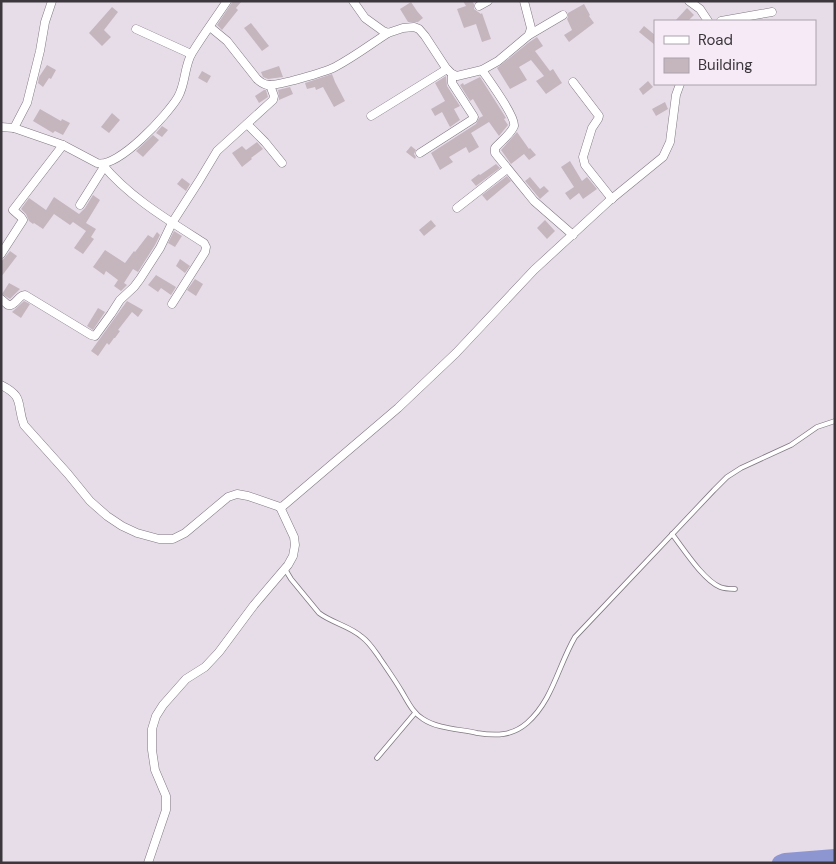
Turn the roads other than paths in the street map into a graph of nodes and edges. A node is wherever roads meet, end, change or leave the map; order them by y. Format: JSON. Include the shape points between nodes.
{"nodes":[{"id":1,"x":52,"y":1,"type":"edge"},
{"id":2,"x":227,"y":1,"type":"edge"},
{"id":3,"x":353,"y":1,"type":"edge"},
{"id":4,"x":488,"y":1,"type":"edge"},
{"id":5,"x":516,"y":1,"type":"edge"},
{"id":6,"x":690,"y":1,"type":"edge"},
{"id":7,"x":524,"y":3,"type":"edge"},
{"id":8,"x":478,"y":6,"type":"dead end"},
{"id":9,"x":772,"y":12,"type":"dead end"},
{"id":10,"x":563,"y":16,"type":"dead end"},
{"id":11,"x":707,"y":20,"type":"edge"},
{"id":12,"x":727,"y":20,"type":"edge"},
{"id":13,"x":210,"y":27,"type":"junction"},
{"id":14,"x":136,"y":29,"type":"dead end"},
{"id":15,"x":388,"y":33,"type":"junction"},
{"id":16,"x":529,"y":35,"type":"junction"},
{"id":17,"x":191,"y":54,"type":"junction"},
{"id":18,"x":482,"y":70,"type":"junction"},
{"id":19,"x":449,"y":72,"type":"junction"},
{"id":20,"x":573,"y":82,"type":"dead end"},
{"id":21,"x":270,"y":85,"type":"junction"},
{"id":22,"x":680,"y":85,"type":"edge"},
{"id":23,"x":372,"y":116,"type":"dead end"},
{"id":24,"x":247,"y":124,"type":"junction"},
{"id":25,"x":1,"y":127,"type":"edge"},
{"id":26,"x":14,"y":128,"type":"junction"},
{"id":27,"x":63,"y":145,"type":"junction"},
{"id":28,"x":420,"y":153,"type":"dead end"},
{"id":29,"x":282,"y":164,"type":"dead end"},
{"id":30,"x":103,"y":165,"type":"junction"},
{"id":31,"x":507,"y":169,"type":"junction"},
{"id":32,"x":612,"y":199,"type":"junction"},
{"id":33,"x":80,"y":205,"type":"dead end"},
{"id":34,"x":457,"y":208,"type":"dead end"},
{"id":35,"x":172,"y":223,"type":"junction"},
{"id":36,"x":572,"y":235,"type":"junction"},
{"id":37,"x":1,"y":254,"type":"edge"},
{"id":38,"x":1,"y":299,"type":"edge"},
{"id":39,"x":172,"y":304,"type":"dead end"},
{"id":40,"x":1,"y":385,"type":"edge"},
{"id":41,"x":835,"y":421,"type":"edge"},
{"id":42,"x":280,"y":508,"type":"junction"},
{"id":43,"x":672,"y":534,"type":"junction"},
{"id":44,"x":285,"y":569,"type":"junction"},
{"id":45,"x":735,"y":589,"type":"dead end"},
{"id":46,"x":415,"y":713,"type":"junction"},
{"id":47,"x":377,"y":758,"type":"dead end"},
{"id":48,"x":148,"y":863,"type":"edge"}],
"edges":[{"from":1,"to":26,"type":"street","via":[[27,103]]},
{"from":2,"to":13,"type":"street"},
{"from":3,"to":15,"type":"street","via":[[365,18]]},
{"from":4,"to":8,"type":"street"},
{"from":5,"to":7,"type":"street"},
{"from":6,"to":11,"type":"street"},
{"from":7,"to":16,"type":"street","via":[[531,28]]},
{"from":9,"to":12,"type":"street"},
{"from":10,"to":16,"type":"street"},
{"from":13,"to":17,"type":"street"},
{"from":13,"to":21,"type":"street","via":[[227,41],[260,82]]},
{"from":14,"to":17,"type":"street"},
{"from":15,"to":19,"type":"street","via":[[403,28],[419,29]]},
{"from":15,"to":21,"type":"street","via":[[332,68]]},
{"from":16,"to":18,"type":"street"},
{"from":17,"to":30,"type":"street","via":[[183,87],[154,128],[115,160]]},
{"from":18,"to":19,"type":"street","via":[[457,76]]},
{"from":18,"to":31,"type":"street","via":[[514,123],[494,149]]},
{"from":19,"to":23,"type":"street"},
{"from":19,"to":28,"type":"street","via":[[452,83],[474,117]]},
{"from":20,"to":32,"type":"street","via":[[599,116],[583,160]]},
{"from":21,"to":24,"type":"street","via":[[273,100]]},
{"from":22,"to":32,"type":"street","via":[[670,142],[663,157]]},
{"from":24,"to":29,"type":"street"},
{"from":24,"to":35,"type":"street","via":[[216,151]]},
{"from":25,"to":26,"type":"street"},
{"from":26,"to":27,"type":"street"},
{"from":27,"to":30,"type":"street"},
{"from":27,"to":37,"type":"street","via":[[13,210],[23,220]]},
{"from":30,"to":33,"type":"street"},
{"from":30,"to":35,"type":"street","via":[[118,182]]},
{"from":31,"to":34,"type":"street"},
{"from":31,"to":36,"type":"street","via":[[534,200]]},
{"from":32,"to":36,"type":"street"},
{"from":35,"to":38,"type":"street","via":[[162,246],[140,279],[120,300],[95,336],[25,295],[11,306]]},
{"from":35,"to":39,"type":"street","via":[[204,242],[206,247]]},
{"from":36,"to":42,"type":"street","via":[[398,408]]},
{"from":40,"to":42,"type":"street","via":[[16,395],[24,425],[90,501],[107,516],[137,533],[173,539],[185,533],[228,497],[237,494]]},
{"from":41,"to":43,"type":"lane","via":[[816,427],[791,445],[727,477]]},
{"from":42,"to":44,"type":"street","via":[[295,545]]},
{"from":43,"to":45,"type":"lane","via":[[713,583]]},
{"from":43,"to":46,"type":"lane","via":[[575,637],[551,692],[527,723],[512,733],[491,735],[434,725]]},
{"from":44,"to":46,"type":"lane","via":[[319,613],[362,636]]},
{"from":44,"to":48,"type":"street","via":[[219,652],[186,680],[156,716],[152,750],[155,770],[166,796],[166,810]]},
{"from":46,"to":47,"type":"lane"}]}
